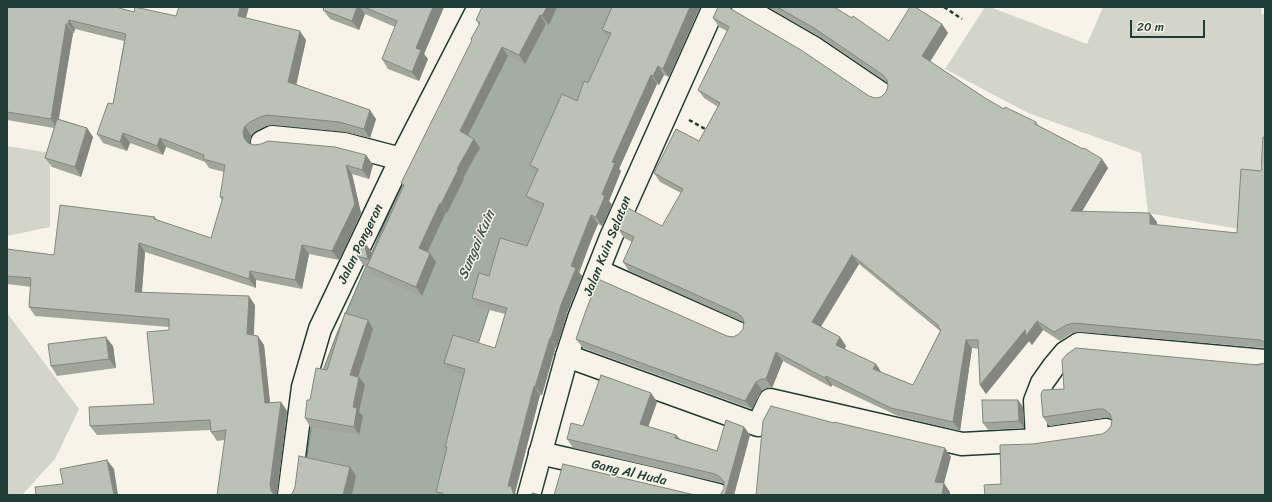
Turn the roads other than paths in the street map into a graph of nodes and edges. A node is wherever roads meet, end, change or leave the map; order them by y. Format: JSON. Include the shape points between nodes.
{"nodes":[{"id":1,"x":479,"y":7,"type":"edge"},
{"id":2,"x":714,"y":7,"type":"edge"},
{"id":3,"x":744,"y":7,"type":"edge"},
{"id":4,"x":882,"y":94,"type":"edge"},
{"id":5,"x":262,"y":142,"type":"edge"},
{"id":6,"x":401,"y":160,"type":"junction"},
{"id":7,"x":598,"y":271,"type":"junction"},
{"id":8,"x":738,"y":333,"type":"edge"},
{"id":9,"x":567,"y":356,"type":"junction"},
{"id":10,"x":1265,"y":361,"type":"edge"},
{"id":11,"x":1106,"y":430,"type":"edge"},
{"id":12,"x":1037,"y":440,"type":"junction"},
{"id":13,"x":540,"y":453,"type":"junction"},
{"id":14,"x":289,"y":495,"type":"edge"},
{"id":15,"x":529,"y":495,"type":"edge"},
{"id":16,"x":718,"y":495,"type":"edge"}],
"edges":[{"from":1,"to":6,"type":"street","name":"Jalan Pangeran"},
{"from":2,"to":7,"type":"street","name":"Jalan Kuin Selatan","via":[[610,237]]},
{"from":3,"to":4,"type":"street","via":[[814,48]]},
{"from":5,"to":6,"type":"street","via":[[272,137],[344,144]]},
{"from":6,"to":14,"type":"street","name":"Jalan Pangeran","via":[[320,329],[303,387]]},
{"from":7,"to":8,"type":"street"},
{"from":7,"to":9,"type":"street","name":"Jalan Kuin Selatan"},
{"from":9,"to":12,"type":"street","via":[[758,424],[770,400],[962,444]]},
{"from":9,"to":13,"type":"street","name":"Jalan Kuin Selatan"},
{"from":10,"to":12,"type":"street","via":[[1079,344],[1065,353],[1042,383],[1035,401]]},
{"from":11,"to":12,"type":"street"},
{"from":13,"to":15,"type":"street","name":"Jalan Kuin Selatan"},
{"from":13,"to":16,"type":"street","name":"Gang Al Huda"}]}
